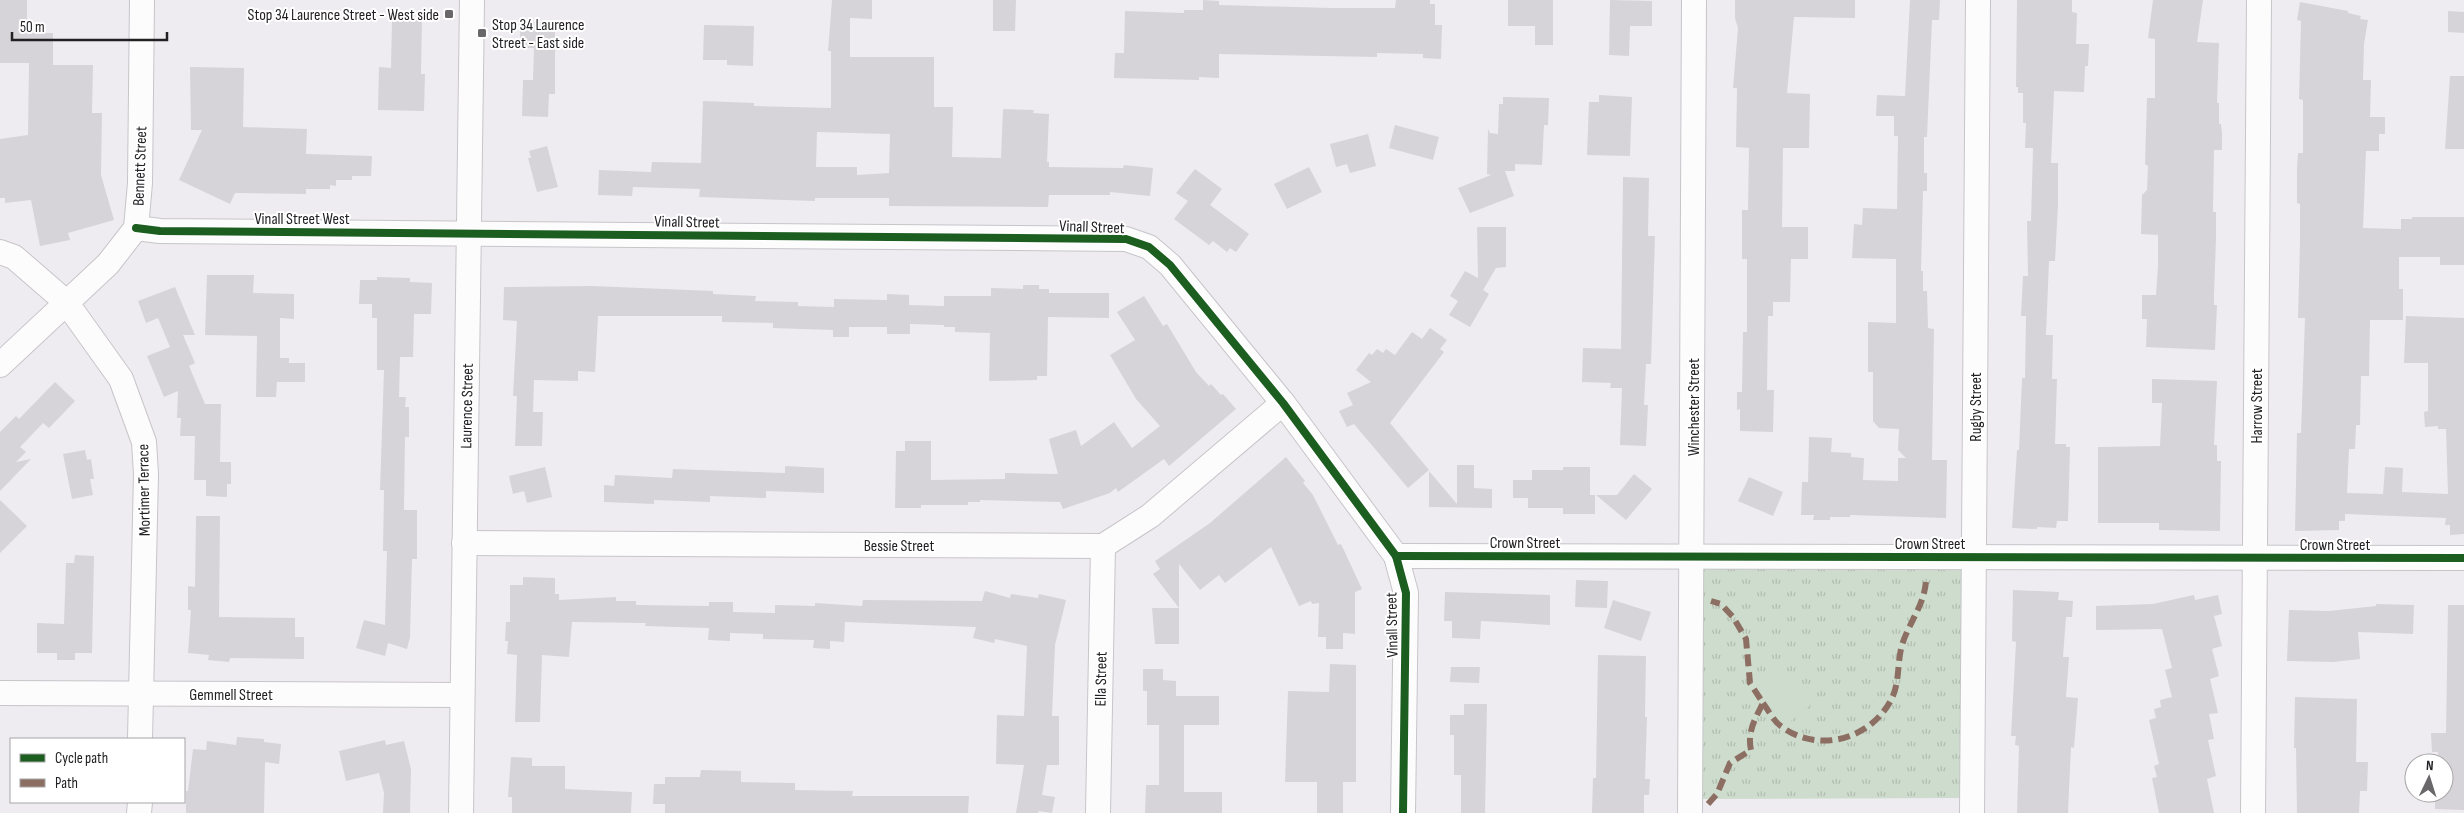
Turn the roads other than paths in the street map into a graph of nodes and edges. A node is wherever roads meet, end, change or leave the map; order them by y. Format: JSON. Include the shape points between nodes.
{"nodes":[{"id":1,"x":142,"y":0,"type":"edge"},
{"id":2,"x":472,"y":0,"type":"edge"},
{"id":3,"x":1694,"y":0,"type":"edge"},
{"id":4,"x":1978,"y":0,"type":"edge"},
{"id":5,"x":2259,"y":0,"type":"edge"},
{"id":6,"x":136,"y":228,"type":"junction"},
{"id":7,"x":469,"y":233,"type":"junction"},
{"id":8,"x":0,"y":252,"type":"edge"},
{"id":9,"x":66,"y":302,"type":"junction"},
{"id":10,"x":0,"y":366,"type":"edge"},
{"id":11,"x":1283,"y":403,"type":"junction"},
{"id":12,"x":464,"y":543,"type":"junction"},
{"id":13,"x":1103,"y":546,"type":"junction"},
{"id":14,"x":1396,"y":556,"type":"junction"},
{"id":15,"x":1692,"y":556,"type":"junction"},
{"id":16,"x":1974,"y":557,"type":"junction"},
{"id":17,"x":2255,"y":557,"type":"junction"},
{"id":18,"x":2464,"y":558,"type":"edge"},
{"id":19,"x":0,"y":693,"type":"edge"},
{"id":20,"x":140,"y":694,"type":"junction"},
{"id":21,"x":462,"y":695,"type":"junction"},
{"id":22,"x":140,"y":738,"type":"edge"},
{"id":23,"x":460,"y":813,"type":"edge"},
{"id":24,"x":1098,"y":813,"type":"edge"},
{"id":25,"x":1403,"y":813,"type":"edge"},
{"id":26,"x":1690,"y":813,"type":"edge"},
{"id":27,"x":1972,"y":813,"type":"edge"},
{"id":28,"x":2253,"y":813,"type":"edge"}],
"edges":[{"from":1,"to":6,"type":"street","name":"Bennett Street","via":[[140,183]]},
{"from":2,"to":7,"type":"street","name":"Laurence Street"},
{"from":3,"to":15,"type":"street","name":"Winchester Street"},
{"from":4,"to":16,"type":"street","name":"Rugby Street"},
{"from":5,"to":17,"type":"street","name":"Harrow Street"},
{"from":6,"to":7,"type":"street","name":"Vinall Street West","via":[[160,231]]},
{"from":6,"to":9,"type":"street","name":"Bennett Street","via":[[108,264]]},
{"from":7,"to":11,"type":"street","name":"Vinall Street","via":[[1126,239],[1149,247],[1170,266]]},
{"from":7,"to":12,"type":"street","name":"Laurence Street"},
{"from":8,"to":9,"type":"street","name":"Mortimer Terrace","via":[[14,257]]},
{"from":9,"to":10,"type":"street","name":"Bennett Street"},
{"from":9,"to":20,"type":"street","name":"Mortimer Terrace","via":[[121,379],[144,442],[146,474]]},
{"from":11,"to":13,"type":"street","via":[[1150,516]]},
{"from":11,"to":14,"type":"street","name":"Vinall Street"},
{"from":12,"to":13,"type":"street","name":"Bessie Street"},
{"from":12,"to":21,"type":"street","name":"Laurence Street"},
{"from":13,"to":24,"type":"street","name":"Ella Street"},
{"from":14,"to":15,"type":"street","name":"Crown Street"},
{"from":14,"to":25,"type":"street","name":"Vinall Street","via":[[1406,593]]},
{"from":15,"to":16,"type":"street","name":"Crown Street"},
{"from":15,"to":26,"type":"street","name":"Winchester Street"},
{"from":16,"to":17,"type":"street","name":"Crown Street"},
{"from":16,"to":27,"type":"street","name":"Rugby Street"},
{"from":17,"to":18,"type":"street","name":"Crown Street"},
{"from":17,"to":28,"type":"street","name":"Harrow Street"},
{"from":19,"to":20,"type":"street","name":"Gemmell Street"},
{"from":20,"to":21,"type":"street","name":"Gemmell Street"},
{"from":20,"to":22,"type":"street","name":"Mortimer Terrace"},
{"from":21,"to":23,"type":"street","name":"Laurence Street"}]}
